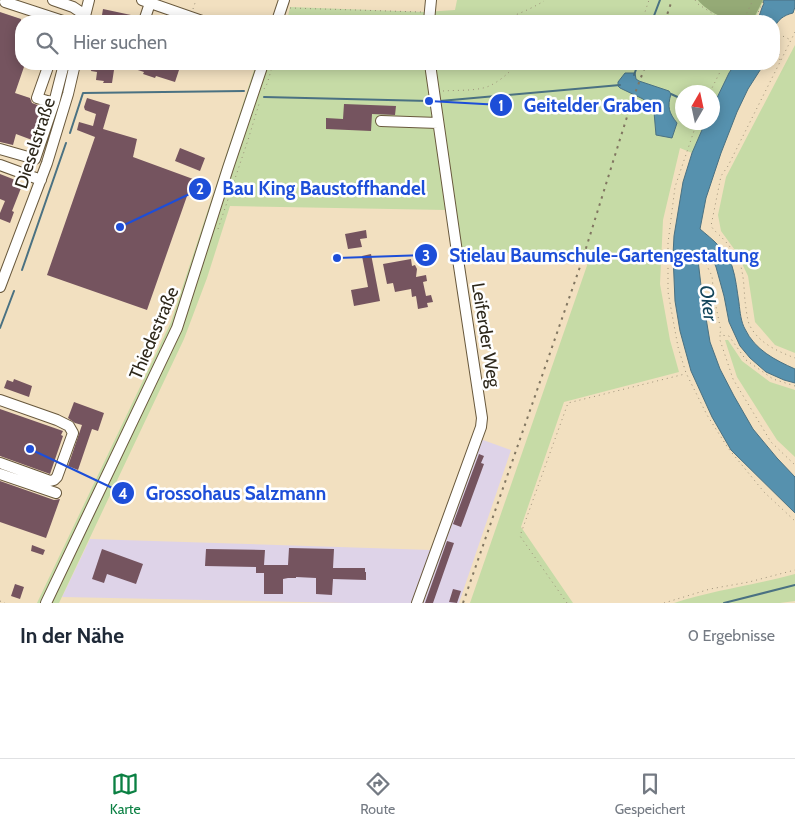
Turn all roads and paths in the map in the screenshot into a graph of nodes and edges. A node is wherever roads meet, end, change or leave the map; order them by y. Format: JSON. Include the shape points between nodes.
{"nodes":[{"id":1,"x":53,"y":0,"type":"edge"},
{"id":2,"x":88,"y":0,"type":"edge"},
{"id":3,"x":196,"y":0,"type":"edge"},
{"id":4,"x":431,"y":0,"type":"edge"},
{"id":5,"x":649,"y":0,"type":"edge"},
{"id":6,"x":695,"y":0,"type":"edge"},
{"id":7,"x":753,"y":0,"type":"edge"},
{"id":8,"x":146,"y":1,"type":"edge"},
{"id":9,"x":544,"y":1,"type":"dead end"},
{"id":10,"x":764,"y":2,"type":"dead end"},
{"id":11,"x":4,"y":3,"type":"edge"},
{"id":12,"x":74,"y":3,"type":"edge"},
{"id":13,"x":286,"y":4,"type":"edge"},
{"id":14,"x":192,"y":11,"type":"dead end"},
{"id":15,"x":43,"y":15,"type":"edge"},
{"id":16,"x":82,"y":15,"type":"edge"},
{"id":17,"x":85,"y":15,"type":"edge"},
{"id":18,"x":145,"y":15,"type":"edge"},
{"id":19,"x":185,"y":15,"type":"edge"},
{"id":20,"x":408,"y":15,"type":"edge"},
{"id":21,"x":430,"y":15,"type":"edge"},
{"id":22,"x":515,"y":15,"type":"edge"},
{"id":23,"x":644,"y":15,"type":"edge"},
{"id":24,"x":715,"y":15,"type":"edge"},
{"id":25,"x":746,"y":15,"type":"edge"},
{"id":26,"x":757,"y":15,"type":"edge"},
{"id":27,"x":795,"y":32,"type":"edge"},
{"id":28,"x":780,"y":35,"type":"edge"},
{"id":29,"x":791,"y":40,"type":"junction"},
{"id":30,"x":780,"y":62,"type":"edge"},
{"id":31,"x":47,"y":70,"type":"edge"},
{"id":32,"x":62,"y":70,"type":"edge"},
{"id":33,"x":74,"y":70,"type":"edge"},
{"id":34,"x":261,"y":70,"type":"edge"},
{"id":35,"x":431,"y":70,"type":"edge"},
{"id":36,"x":510,"y":70,"type":"edge"},
{"id":37,"x":721,"y":70,"type":"edge"},
{"id":38,"x":776,"y":70,"type":"edge"},
{"id":39,"x":714,"y":85,"type":"edge"},
{"id":40,"x":434,"y":92,"type":"junction"},
{"id":41,"x":54,"y":103,"type":"junction"},
{"id":42,"x":381,"y":121,"type":"dead end"},
{"id":43,"x":438,"y":123,"type":"junction"},
{"id":44,"x":694,"y":130,"type":"edge"},
{"id":45,"x":0,"y":149,"type":"edge"},
{"id":46,"x":35,"y":159,"type":"junction"},
{"id":47,"x":47,"y":163,"type":"junction"},
{"id":48,"x":0,"y":165,"type":"edge"},
{"id":49,"x":41,"y":180,"type":"junction"},
{"id":50,"x":706,"y":264,"type":"dead end"},
{"id":51,"x":0,"y":287,"type":"edge"},
{"id":52,"x":720,"y":335,"type":"junction"},
{"id":53,"x":795,"y":358,"type":"edge"},
{"id":54,"x":686,"y":373,"type":"junction"},
{"id":55,"x":795,"y":386,"type":"edge"},
{"id":56,"x":0,"y":400,"type":"edge"},
{"id":57,"x":0,"y":463,"type":"edge"},
{"id":58,"x":795,"y":465,"type":"edge"},
{"id":59,"x":0,"y":474,"type":"edge"},
{"id":60,"x":56,"y":493,"type":"dead end"},
{"id":61,"x":795,"y":521,"type":"edge"},
{"id":62,"x":795,"y":570,"type":"edge"},
{"id":63,"x":0,"y":601,"type":"edge"},
{"id":64,"x":5,"y":603,"type":"edge"},
{"id":65,"x":46,"y":603,"type":"edge"},
{"id":66,"x":417,"y":603,"type":"edge"},
{"id":67,"x":568,"y":603,"type":"edge"},
{"id":68,"x":664,"y":603,"type":"edge"}],
"edges":[{"from":1,"to":12,"type":"street"},
{"from":2,"to":17,"type":"street"},
{"from":3,"to":14,"type":"path"},
{"from":4,"to":21,"type":"street"},
{"from":5,"to":23,"type":"path"},
{"from":6,"to":24,"type":"path"},
{"from":7,"to":25,"type":"path"},
{"from":8,"to":18,"type":"street"},
{"from":8,"to":19,"type":"street"},
{"from":9,"to":22,"type":"path"},
{"from":10,"to":26,"type":"path"},
{"from":11,"to":15,"type":"street"},
{"from":12,"to":16,"type":"street"},
{"from":13,"to":20,"type":"path"},
{"from":27,"to":29,"type":"path"},
{"from":28,"to":29,"type":"path"},
{"from":29,"to":30,"type":"path"},
{"from":31,"to":41,"type":"street","via":[[38,98]]},
{"from":32,"to":41,"type":"street"},
{"from":33,"to":47,"type":"street","name":"Dieselstraße"},
{"from":34,"to":65,"type":"street","name":"Thiedestraße","via":[[177,328]]},
{"from":35,"to":40,"type":"street","name":"Leiferder Weg"},
{"from":36,"to":40,"type":"path","via":[[486,87]]},
{"from":37,"to":39,"type":"path"},
{"from":38,"to":53,"type":"path","via":[[721,176],[711,226],[736,254],[744,280],[749,324],[771,348]]},
{"from":40,"to":43,"type":"street","name":"Leiferder Weg"},
{"from":41,"to":46,"type":"street"},
{"from":42,"to":43,"type":"street"},
{"from":43,"to":66,"type":"street","name":"Leiferder Weg","via":[[482,418]]},
{"from":44,"to":54,"type":"path","via":[[675,187],[668,243],[668,292]]},
{"from":45,"to":46,"type":"street"},
{"from":46,"to":47,"type":"street"},
{"from":47,"to":49,"type":"street","name":"Dieselstraße"},
{"from":48,"to":49,"type":"street"},
{"from":49,"to":51,"type":"street","name":"Dieselstraße"},
{"from":50,"to":52,"type":"path","via":[[712,276]]},
{"from":52,"to":55,"type":"path","via":[[728,336],[746,360],[773,379]]},
{"from":52,"to":58,"type":"path","via":[[733,379],[771,442]]},
{"from":54,"to":61,"type":"path","via":[[728,448],[764,492]]},
{"from":54,"to":67,"type":"path","via":[[568,403],[520,536]]},
{"from":56,"to":57,"type":"street","via":[[57,420],[73,432],[58,477],[54,480]]},
{"from":59,"to":60,"type":"street"},
{"from":62,"to":68,"type":"path"},
{"from":63,"to":64,"type":"path"}]}
